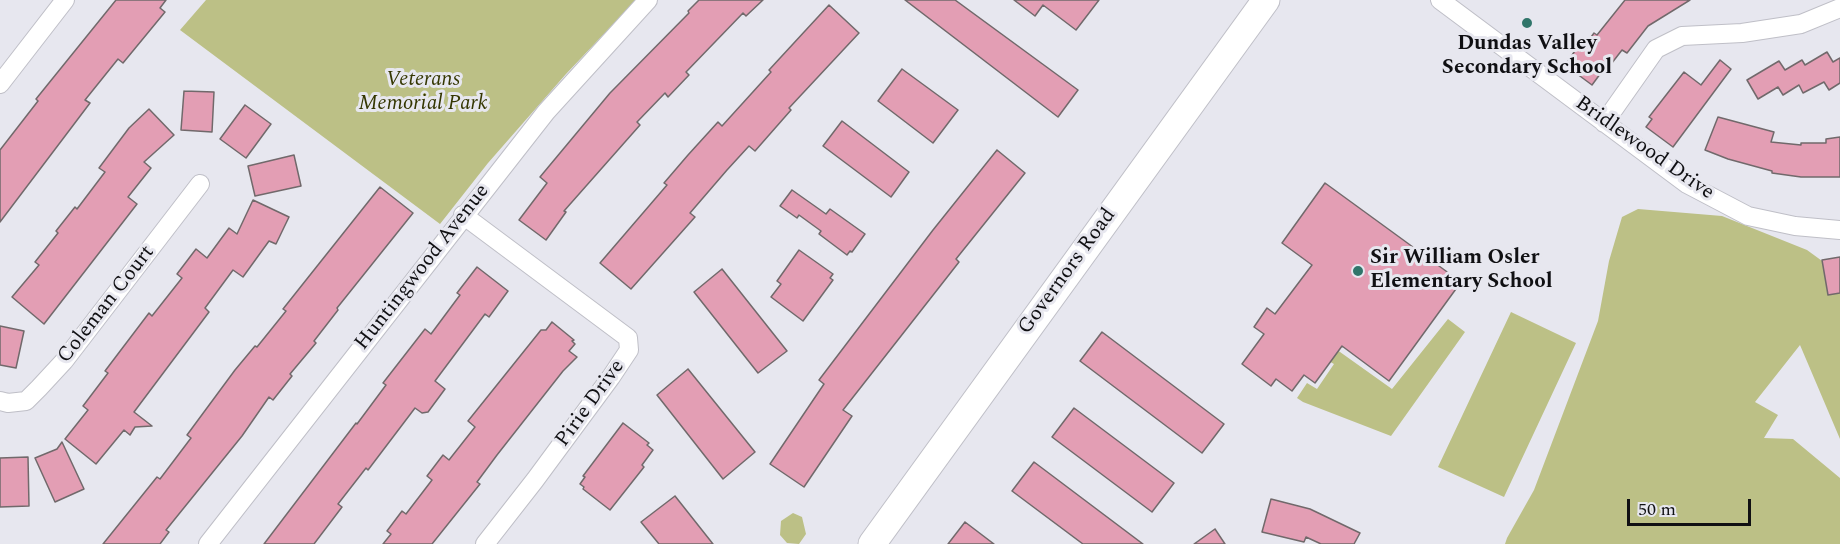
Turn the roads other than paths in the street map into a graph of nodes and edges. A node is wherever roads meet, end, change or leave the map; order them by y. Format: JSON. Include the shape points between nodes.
{"nodes":[{"id":1,"x":65,"y":0,"type":"edge"},
{"id":2,"x":648,"y":0,"type":"edge"},
{"id":3,"x":1266,"y":0,"type":"edge"},
{"id":4,"x":1440,"y":0,"type":"edge"},
{"id":5,"x":1840,"y":8,"type":"edge"},
{"id":6,"x":0,"y":84,"type":"edge"},
{"id":7,"x":1604,"y":123,"type":"junction"},
{"id":8,"x":200,"y":184,"type":"dead end"},
{"id":9,"x":464,"y":215,"type":"junction"},
{"id":10,"x":1840,"y":230,"type":"edge"},
{"id":11,"x":0,"y":401,"type":"edge"},
{"id":12,"x":208,"y":544,"type":"edge"},
{"id":13,"x":485,"y":544,"type":"edge"},
{"id":14,"x":872,"y":544,"type":"edge"}],
"edges":[{"from":1,"to":6,"type":"street"},
{"from":2,"to":9,"type":"street","name":"Huntingwood Avenue","via":[[546,112]]},
{"from":3,"to":14,"type":"main road","name":"Governors Road"},
{"from":4,"to":7,"type":"street","name":"Bridlewood Drive"},
{"from":5,"to":7,"type":"street","via":[[1801,24],[1742,33],[1682,36],[1656,49]]},
{"from":7,"to":10,"type":"street","name":"Bridlewood Drive","via":[[1687,184],[1748,216]]},
{"from":8,"to":11,"type":"street","name":"Coleman Court","via":[[72,352],[39,388],[26,401]]},
{"from":9,"to":12,"type":"street","name":"Huntingwood Avenue"},
{"from":9,"to":13,"type":"street","name":"Pirie Drive","via":[[628,338],[629,344],[611,377]]}]}
